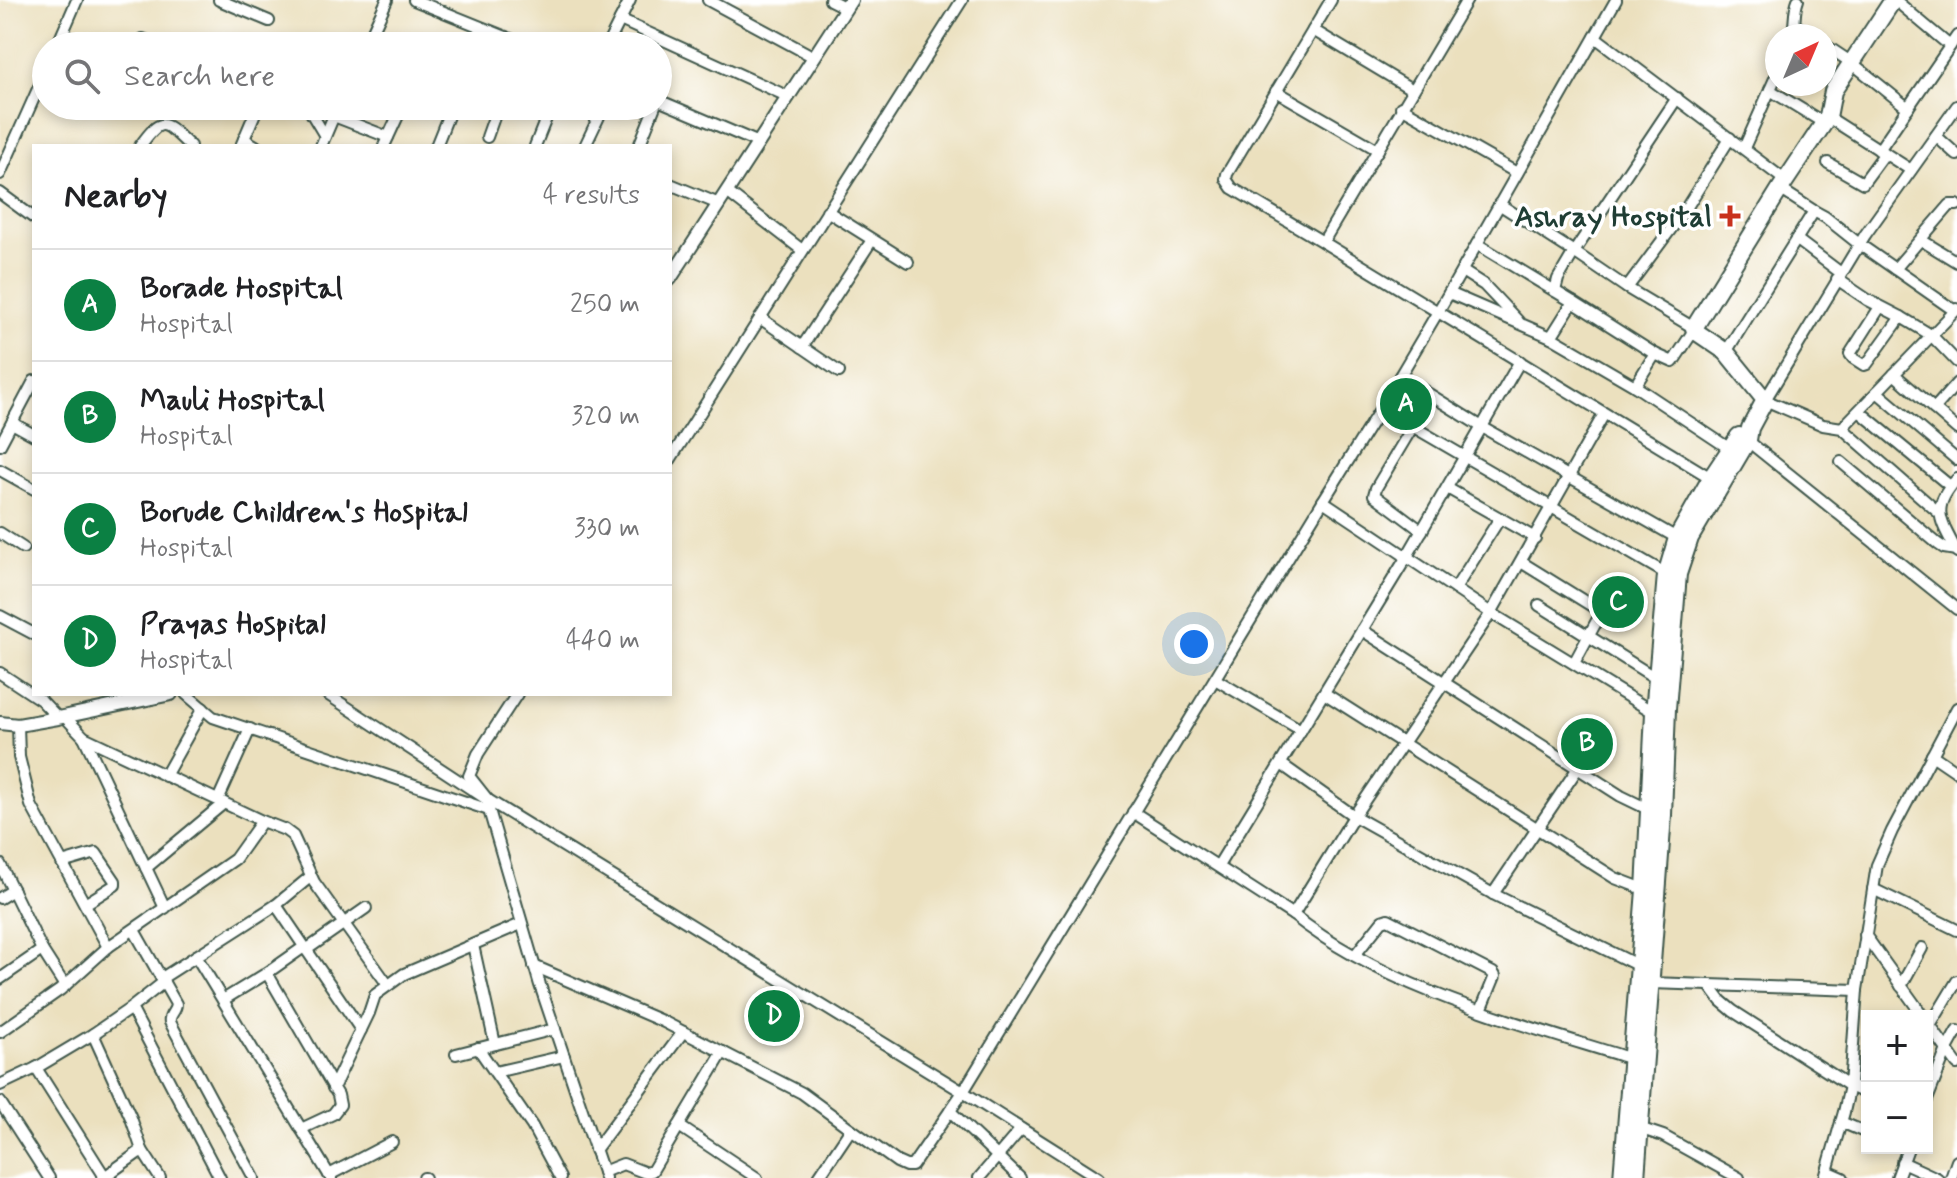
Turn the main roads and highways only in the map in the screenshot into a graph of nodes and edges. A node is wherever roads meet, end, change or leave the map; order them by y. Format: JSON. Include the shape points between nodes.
{"nodes":[{"id":1,"x":1894,"y":0,"type":"edge"},
{"id":2,"x":1742,"y":438,"type":"junction"},
{"id":3,"x":1672,"y":577,"type":"junction"},
{"id":4,"x":1660,"y":716,"type":"junction"},
{"id":5,"x":1651,"y":891,"type":"junction"},
{"id":6,"x":1638,"y":1061,"type":"junction"},
{"id":7,"x":1633,"y":1127,"type":"junction"},
{"id":8,"x":1622,"y":1178,"type":"edge"},
{"id":9,"x":1636,"y":1178,"type":"edge"}],
"edges":[{"from":1,"to":2,"type":"main road","via":[[1833,91],[1826,120],[1694,329],[1726,352],[1765,400]]},
{"from":2,"to":3,"type":"main road"},
{"from":2,"to":3,"type":"main road","via":[[1711,478],[1677,538]]},
{"from":3,"to":4,"type":"main road"},
{"from":3,"to":4,"type":"main road","via":[[1657,679]]},
{"from":4,"to":5,"type":"main road"},
{"from":5,"to":6,"type":"main road","via":[[1639,966]]},
{"from":5,"to":6,"type":"main road","via":[[1651,983]]},
{"from":6,"to":7,"type":"main road"},
{"from":7,"to":8,"type":"main road"},
{"from":7,"to":9,"type":"main road"}]}
